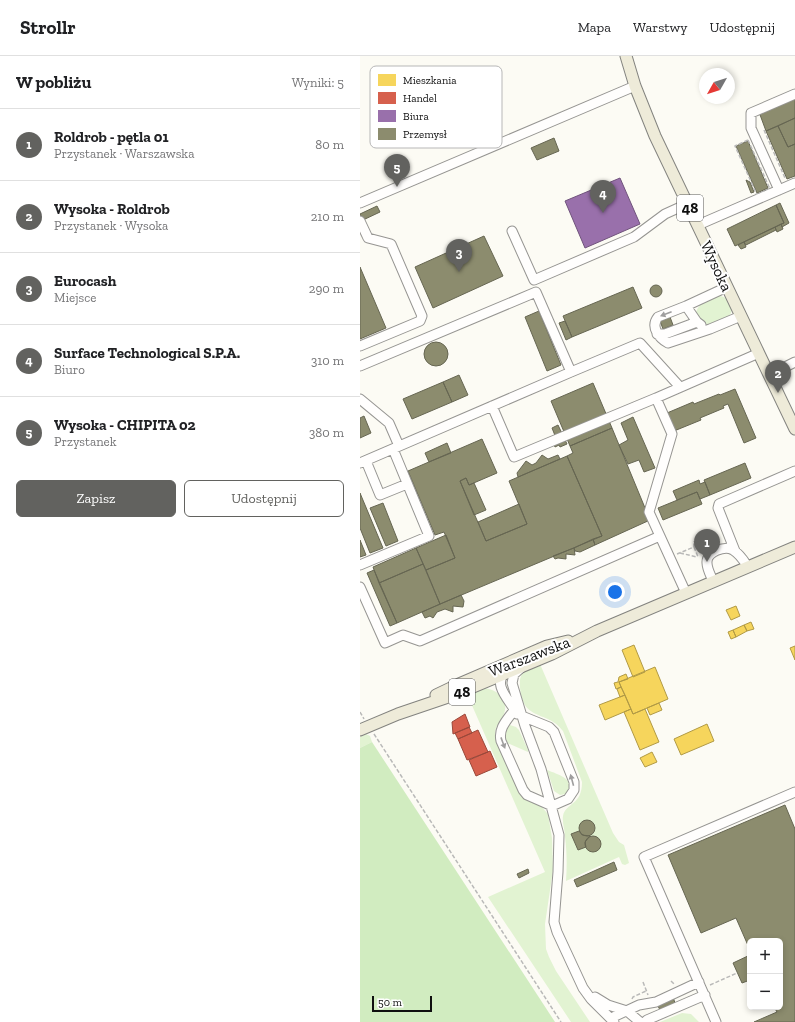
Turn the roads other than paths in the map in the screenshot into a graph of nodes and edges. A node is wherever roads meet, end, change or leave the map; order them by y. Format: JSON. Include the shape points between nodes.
{"nodes":[{"id":1,"x":626,"y":56,"type":"edge"},
{"id":2,"x":635,"y":86,"type":"junction"},
{"id":3,"x":795,"y":94,"type":"edge"},
{"id":4,"x":502,"y":143,"type":"edge"},
{"id":5,"x":489,"y":148,"type":"edge"},
{"id":6,"x":791,"y":182,"type":"edge"},
{"id":7,"x":778,"y":190,"type":"junction"},
{"id":8,"x":360,"y":203,"type":"edge"},
{"id":9,"x":688,"y":204,"type":"junction"},
{"id":10,"x":360,"y":221,"type":"edge"},
{"id":11,"x":698,"y":225,"type":"junction"},
{"id":12,"x":512,"y":231,"type":"dead end"},
{"id":13,"x":727,"y":287,"type":"junction"},
{"id":14,"x":686,"y":306,"type":"junction"},
{"id":15,"x":741,"y":316,"type":"junction"},
{"id":16,"x":697,"y":322,"type":"junction"},
{"id":17,"x":710,"y":329,"type":"junction"},
{"id":18,"x":657,"y":334,"type":"junction"},
{"id":19,"x":360,"y":346,"type":"edge"},
{"id":20,"x":759,"y":353,"type":"junction"},
{"id":21,"x":794,"y":365,"type":"edge"},
{"id":22,"x":360,"y":366,"type":"edge"},
{"id":23,"x":570,"y":372,"type":"junction"},
{"id":24,"x":769,"y":375,"type":"junction"},
{"id":25,"x":680,"y":387,"type":"junction"},
{"id":26,"x":656,"y":398,"type":"junction"},
{"id":27,"x":360,"y":399,"type":"edge"},
{"id":28,"x":492,"y":406,"type":"junction"},
{"id":29,"x":795,"y":429,"type":"edge"},
{"id":30,"x":396,"y":448,"type":"junction"},
{"id":31,"x":363,"y":462,"type":"edge"},
{"id":32,"x":795,"y":471,"type":"edge"},
{"id":33,"x":407,"y":484,"type":"junction"},
{"id":34,"x":660,"y":536,"type":"junction"},
{"id":35,"x":795,"y":547,"type":"edge"},
{"id":36,"x":735,"y":551,"type":"junction"},
{"id":37,"x":360,"y":565,"type":"edge"},
{"id":38,"x":748,"y":567,"type":"junction"},
{"id":39,"x":713,"y":581,"type":"junction"},
{"id":40,"x":360,"y":587,"type":"edge"},
{"id":41,"x":686,"y":593,"type":"junction"},
{"id":42,"x":520,"y":662,"type":"junction"},
{"id":43,"x":502,"y":675,"type":"junction"},
{"id":44,"x":484,"y":677,"type":"junction"},
{"id":45,"x":512,"y":683,"type":"junction"},
{"id":46,"x":501,"y":688,"type":"junction"},
{"id":47,"x":518,"y":712,"type":"junction"},
{"id":48,"x":365,"y":729,"type":"edge"},
{"id":49,"x":795,"y":792,"type":"edge"},
{"id":50,"x":552,"y":806,"type":"junction"},
{"id":51,"x":698,"y":980,"type":"junction"},
{"id":52,"x":583,"y":988,"type":"junction"},
{"id":53,"x":706,"y":997,"type":"junction"},
{"id":54,"x":627,"y":1011,"type":"junction"},
{"id":55,"x":613,"y":1020,"type":"edge"},
{"id":56,"x":640,"y":1022,"type":"edge"},
{"id":57,"x":644,"y":1022,"type":"edge"},
{"id":58,"x":655,"y":1022,"type":"edge"},
{"id":59,"x":716,"y":1022,"type":"edge"}],
"edges":[{"from":1,"to":2,"type":"main road","name":"Wysoka","number":"48"},
{"from":2,"to":4,"type":"lane"},
{"from":2,"to":9,"type":"main road","name":"Wysoka","number":"48","via":[[655,136]]},
{"from":3,"to":7,"type":"lane","via":[[752,113],[751,128]]},
{"from":5,"to":8,"type":"lane"},
{"from":6,"to":7,"type":"lane"},
{"from":7,"to":11,"type":"lane"},
{"from":9,"to":11,"type":"main road","name":"Wysoka","number":"48"},
{"from":9,"to":12,"type":"lane","via":[[666,214],[634,237],[534,280]]},
{"from":10,"to":19,"type":"lane","via":[[368,238],[391,244],[422,316],[420,321]]},
{"from":11,"to":13,"type":"main road","name":"Wysoka","number":"48"},
{"from":13,"to":14,"type":"lane"},
{"from":13,"to":15,"type":"main road","name":"Wysoka","number":"48"},
{"from":14,"to":16,"type":"lane"},
{"from":14,"to":18,"type":"lane","one_way":true,"via":[[658,317],[654,325]]},
{"from":15,"to":17,"type":"lane"},
{"from":15,"to":20,"type":"main road","name":"Wysoka","number":"48"},
{"from":16,"to":17,"type":"lane"},
{"from":16,"to":18,"type":"lane","via":[[664,334]]},
{"from":17,"to":18,"type":"lane","via":[[668,343]]},
{"from":20,"to":24,"type":"main road","name":"Wysoka","number":"48"},
{"from":20,"to":25,"type":"lane"},
{"from":21,"to":24,"type":"lane"},
{"from":22,"to":23,"type":"lane","via":[[536,292]]},
{"from":23,"to":25,"type":"lane","via":[[640,343]]},
{"from":23,"to":28,"type":"lane"},
{"from":24,"to":29,"type":"main road","name":"Wysoka","number":"48"},
{"from":25,"to":26,"type":"lane"},
{"from":26,"to":28,"type":"lane","via":[[514,457]]},
{"from":26,"to":34,"type":"lane","via":[[672,434],[649,512]]},
{"from":27,"to":30,"type":"lane","via":[[389,423]]},
{"from":28,"to":30,"type":"lane"},
{"from":30,"to":31,"type":"lane"},
{"from":30,"to":33,"type":"lane"},
{"from":31,"to":33,"type":"lane","via":[[380,495]]},
{"from":32,"to":36,"type":"lane","via":[[719,504],[718,508]]},
{"from":33,"to":37,"type":"lane","via":[[429,536]]},
{"from":34,"to":40,"type":"lane","via":[[420,641],[403,635],[385,643]]},
{"from":34,"to":41,"type":"lane"},
{"from":35,"to":38,"type":"main road","name":"Warszawska","number":"48"},
{"from":36,"to":38,"type":"lane"},
{"from":36,"to":39,"type":"lane","via":[[724,548],[708,558],[708,568]]},
{"from":38,"to":39,"type":"main road","name":"Warszawska","number":"48"},
{"from":39,"to":41,"type":"main road","name":"Warszawska","number":"48"},
{"from":41,"to":42,"type":"main road","name":"Warszawska","number":"48","via":[[597,631],[552,654]]},
{"from":42,"to":43,"type":"main road","name":"Warszawska","number":"48"},
{"from":42,"to":44,"type":"main road","name":"Warszawska","number":"48"},
{"from":42,"to":45,"type":"lane"},
{"from":43,"to":44,"type":"main road","name":"Warszawska","number":"48"},
{"from":43,"to":45,"type":"lane"},
{"from":43,"to":46,"type":"lane"},
{"from":44,"to":46,"type":"lane"},
{"from":44,"to":48,"type":"main road","name":"Warszawska","number":"48","via":[[454,695],[398,714]]},
{"from":45,"to":47,"type":"lane"},
{"from":46,"to":47,"type":"lane"},
{"from":47,"to":50,"type":"lane","via":[[541,769]]},
{"from":47,"to":50,"type":"lane","one_way":true,"via":[[502,727],[501,741],[523,790],[527,795]]},
{"from":50,"to":47,"type":"lane","one_way":true,"via":[[568,799],[574,790],[574,782],[554,732]]},
{"from":49,"to":51,"type":"lane","via":[[644,856]]},
{"from":50,"to":52,"type":"lane","via":[[559,835],[554,922]]},
{"from":51,"to":53,"type":"lane"},
{"from":51,"to":54,"type":"lane","via":[[652,1003],[636,1004]]},
{"from":52,"to":54,"type":"lane","via":[[602,1002]]},
{"from":52,"to":55,"type":"lane"},
{"from":53,"to":57,"type":"lane"},
{"from":53,"to":58,"type":"lane"},
{"from":53,"to":59,"type":"lane"},
{"from":54,"to":55,"type":"lane"},
{"from":54,"to":56,"type":"lane"}]}
